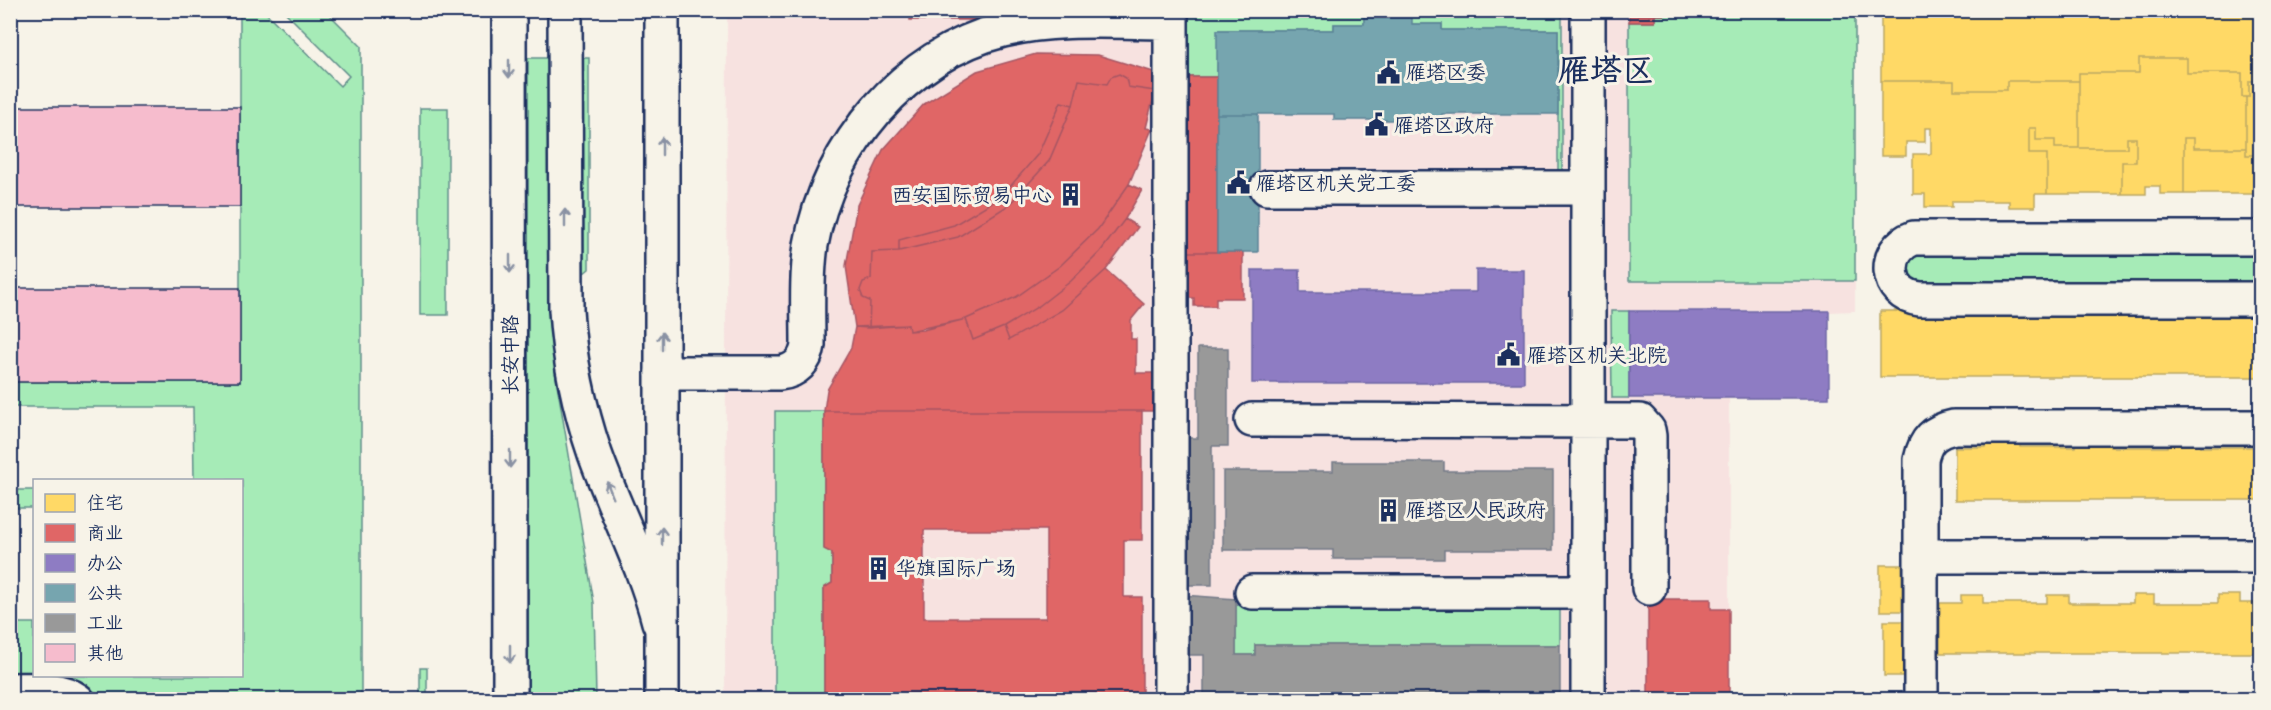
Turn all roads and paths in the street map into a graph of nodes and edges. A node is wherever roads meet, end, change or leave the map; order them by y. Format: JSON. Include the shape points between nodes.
{"nodes":[{"id":1,"x":509,"y":10,"type":"edge"},
{"id":2,"x":565,"y":10,"type":"edge"},
{"id":3,"x":662,"y":10,"type":"edge"},
{"id":4,"x":1588,"y":10,"type":"edge"},
{"id":5,"x":1171,"y":16,"type":"edge"},
{"id":6,"x":1267,"y":188,"type":"dead end"},
{"id":7,"x":1588,"y":188,"type":"junction"},
{"id":8,"x":2260,"y":238,"type":"edge"},
{"id":9,"x":2260,"y":298,"type":"edge"},
{"id":10,"x":662,"y":373,"type":"junction"},
{"id":11,"x":1252,"y":420,"type":"dead end"},
{"id":12,"x":1588,"y":420,"type":"junction"},
{"id":13,"x":2260,"y":427,"type":"edge"},
{"id":14,"x":1921,"y":556,"type":"junction"},
{"id":15,"x":2260,"y":556,"type":"edge"},
{"id":16,"x":1649,"y":588,"type":"dead end"},
{"id":17,"x":1252,"y":592,"type":"dead end"},
{"id":18,"x":1588,"y":592,"type":"junction"},
{"id":19,"x":662,"y":645,"type":"junction"},
{"id":20,"x":10,"y":690,"type":"edge"},
{"id":21,"x":78,"y":699,"type":"edge"},
{"id":22,"x":510,"y":699,"type":"edge"},
{"id":23,"x":662,"y":699,"type":"edge"},
{"id":24,"x":1171,"y":699,"type":"edge"},
{"id":25,"x":1588,"y":699,"type":"edge"},
{"id":26,"x":1921,"y":699,"type":"edge"}],
"edges":[{"from":1,"to":22,"type":"street","name":"长安中路","one_way":true},
{"from":19,"to":2,"type":"street","one_way":true,"via":[[654,604],[592,444],[570,355],[566,309]]},
{"from":10,"to":3,"type":"street","one_way":true},
{"from":4,"to":7,"type":"street"},
{"from":5,"to":10,"type":"street","via":[[1003,30],[946,52],[897,87],[857,135],[831,180],[811,246],[808,345],[803,361],[780,373]]},
{"from":5,"to":24,"type":"street"},
{"from":6,"to":7,"type":"street"},
{"from":7,"to":12,"type":"street"},
{"from":8,"to":9,"type":"street","via":[[1914,238],[1895,251],[1890,268],[1899,290],[1920,298]]},
{"from":19,"to":10,"type":"street","one_way":true},
{"from":11,"to":12,"type":"street"},
{"from":12,"to":16,"type":"street","via":[[1640,421],[1648,430]]},
{"from":12,"to":18,"type":"street"},
{"from":13,"to":14,"type":"street","via":[[1941,429],[1931,436],[1921,460]]},
{"from":14,"to":15,"type":"street"},
{"from":14,"to":26,"type":"street"},
{"from":17,"to":18,"type":"street"},
{"from":18,"to":25,"type":"street"},
{"from":19,"to":23,"type":"street"},
{"from":20,"to":21,"type":"street","via":[[51,690]]}]}
